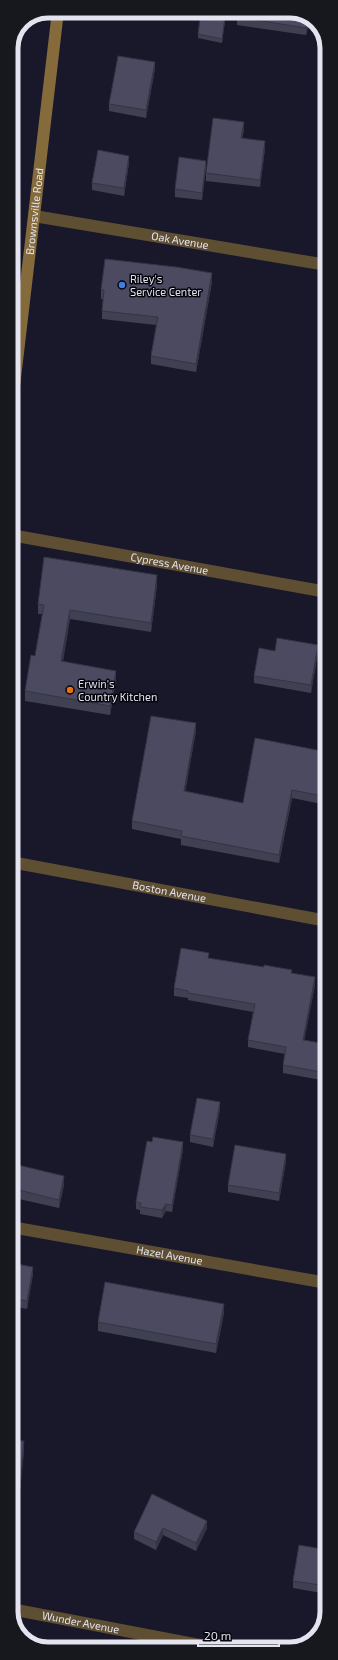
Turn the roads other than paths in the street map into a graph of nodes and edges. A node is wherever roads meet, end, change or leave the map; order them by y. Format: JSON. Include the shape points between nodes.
{"nodes":[{"id":1,"x":57,"y":18,"type":"edge"},
{"id":2,"x":34,"y":216,"type":"junction"},
{"id":3,"x":320,"y":264,"type":"edge"},
{"id":4,"x":18,"y":352,"type":"edge"},
{"id":5,"x":18,"y":536,"type":"edge"},
{"id":6,"x":320,"y":591,"type":"edge"},
{"id":7,"x":18,"y":863,"type":"edge"},
{"id":8,"x":320,"y":920,"type":"edge"},
{"id":9,"x":18,"y":1228,"type":"edge"},
{"id":10,"x":320,"y":1282,"type":"edge"},
{"id":11,"x":18,"y":1610,"type":"edge"},
{"id":12,"x":183,"y":1642,"type":"edge"}],
"edges":[{"from":1,"to":2,"type":"street","name":"Brownsville Road"},
{"from":2,"to":3,"type":"street","name":"Oak Avenue"},
{"from":2,"to":4,"type":"street","name":"Brownsville Road"},
{"from":5,"to":6,"type":"street","name":"Cypress Avenue"},
{"from":7,"to":8,"type":"street","name":"Boston Avenue"},
{"from":9,"to":10,"type":"street","name":"Hazel Avenue"},
{"from":11,"to":12,"type":"street","name":"Wunder Avenue"}]}
